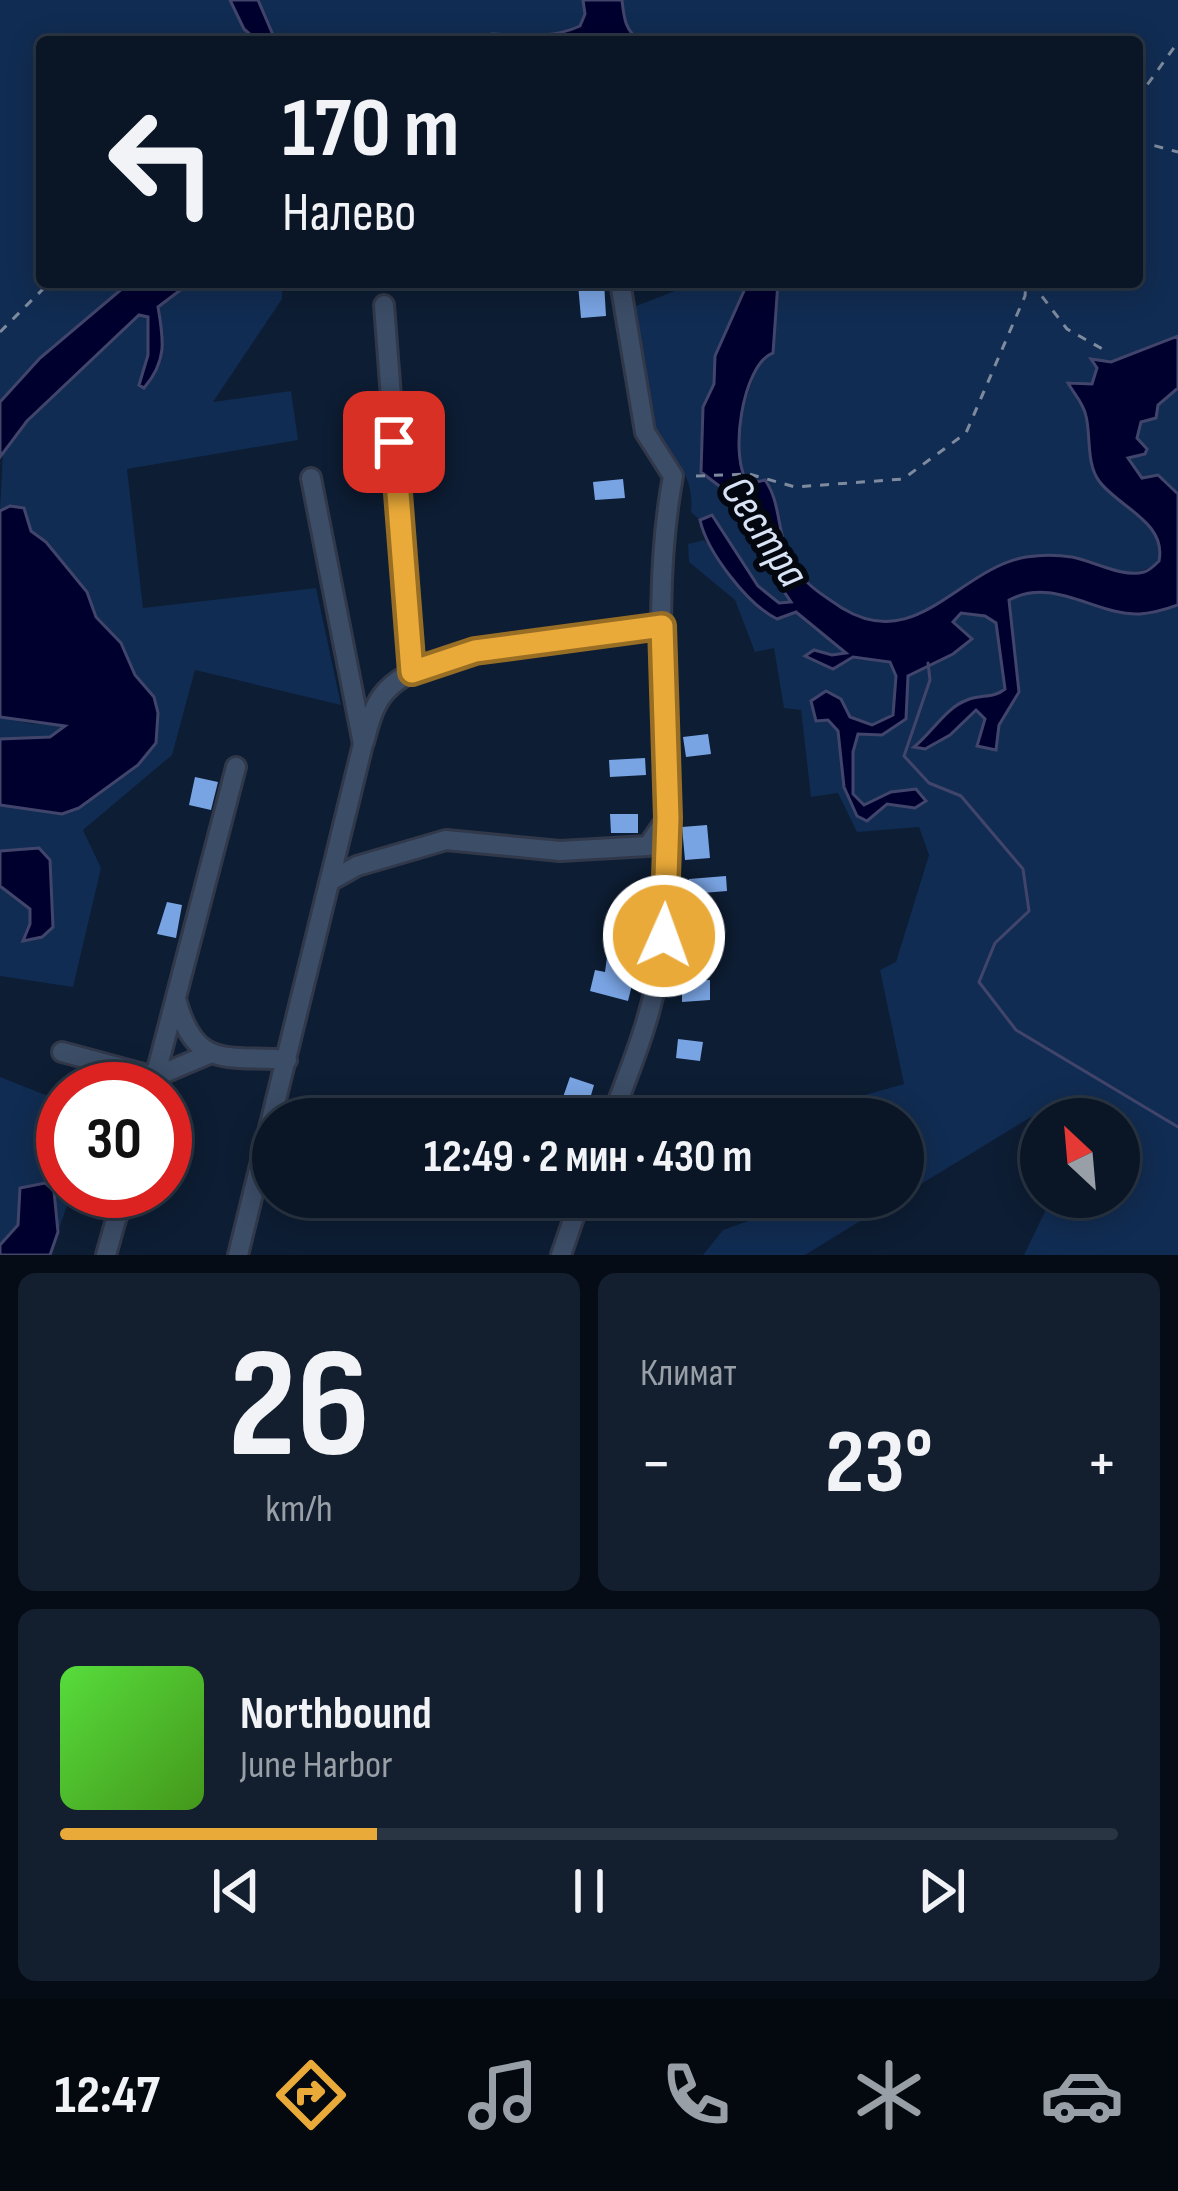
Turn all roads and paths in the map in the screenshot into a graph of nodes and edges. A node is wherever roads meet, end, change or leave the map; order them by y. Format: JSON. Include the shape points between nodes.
{"nodes":[{"id":1,"x":1178,"y":42,"type":"edge"},
{"id":2,"x":1143,"y":91,"type":"edge"},
{"id":3,"x":1143,"y":143,"type":"edge"},
{"id":4,"x":1178,"y":152,"type":"edge"},
{"id":5,"x":44,"y":288,"type":"edge"},
{"id":6,"x":621,"y":288,"type":"edge"},
{"id":7,"x":1027,"y":288,"type":"edge"},
{"id":8,"x":1034,"y":288,"type":"edge"},
{"id":9,"x":384,"y":305,"type":"dead end"},
{"id":10,"x":0,"y":332,"type":"edge"},
{"id":11,"x":1106,"y":351,"type":"dead end"},
{"id":12,"x":673,"y":476,"type":"junction"},
{"id":13,"x":696,"y":476,"type":"joint"},
{"id":14,"x":310,"y":478,"type":"dead end"},
{"id":15,"x":662,"y":626,"type":"junction"},
{"id":16,"x":412,"y":672,"type":"junction"},
{"id":17,"x":363,"y":744,"type":"junction"},
{"id":18,"x":236,"y":767,"type":"dead end"},
{"id":19,"x":668,"y":818,"type":"junction"},
{"id":20,"x":332,"y":880,"type":"junction"},
{"id":21,"x":176,"y":998,"type":"junction"},
{"id":22,"x":62,"y":1052,"type":"dead end"},
{"id":23,"x":208,"y":1054,"type":"junction"},
{"id":24,"x":287,"y":1060,"type":"junction"},
{"id":25,"x":92,"y":1062,"type":"edge"},
{"id":26,"x":159,"y":1062,"type":"edge"},
{"id":27,"x":192,"y":1063,"type":"edge"},
{"id":28,"x":619,"y":1098,"type":"edge"},
{"id":29,"x":116,"y":1218,"type":"edge"},
{"id":30,"x":574,"y":1218,"type":"edge"},
{"id":31,"x":106,"y":1255,"type":"edge"},
{"id":32,"x":238,"y":1255,"type":"edge"},
{"id":33,"x":561,"y":1255,"type":"edge"}],
"edges":[{"from":1,"to":2,"type":"path"},
{"from":3,"to":4,"type":"path"},
{"from":5,"to":10,"type":"path"},
{"from":6,"to":12,"type":"street","via":[[645,432]]},
{"from":7,"to":13,"type":"path","via":[[967,434],[903,479],[795,487],[749,474]]},
{"from":8,"to":11,"type":"path","via":[[1067,329]]},
{"from":9,"to":16,"type":"street"},
{"from":12,"to":13,"type":"street"},
{"from":12,"to":15,"type":"street","via":[[662,538]]},
{"from":14,"to":17,"type":"street"},
{"from":15,"to":16,"type":"street","via":[[475,651]]},
{"from":15,"to":19,"type":"street"},
{"from":16,"to":17,"type":"street","via":[[387,689]]},
{"from":17,"to":20,"type":"street"},
{"from":18,"to":21,"type":"street"},
{"from":19,"to":20,"type":"street","via":[[647,846],[560,851],[446,840]]},
{"from":19,"to":28,"type":"street","via":[[664,936],[651,1014]]},
{"from":20,"to":24,"type":"street"},
{"from":21,"to":23,"type":"street","via":[[194,1043]]},
{"from":21,"to":26,"type":"street"},
{"from":22,"to":25,"type":"street"},
{"from":23,"to":24,"type":"street"},
{"from":23,"to":27,"type":"street"},
{"from":24,"to":32,"type":"street"},
{"from":29,"to":31,"type":"street"},
{"from":30,"to":33,"type":"street"}]}
